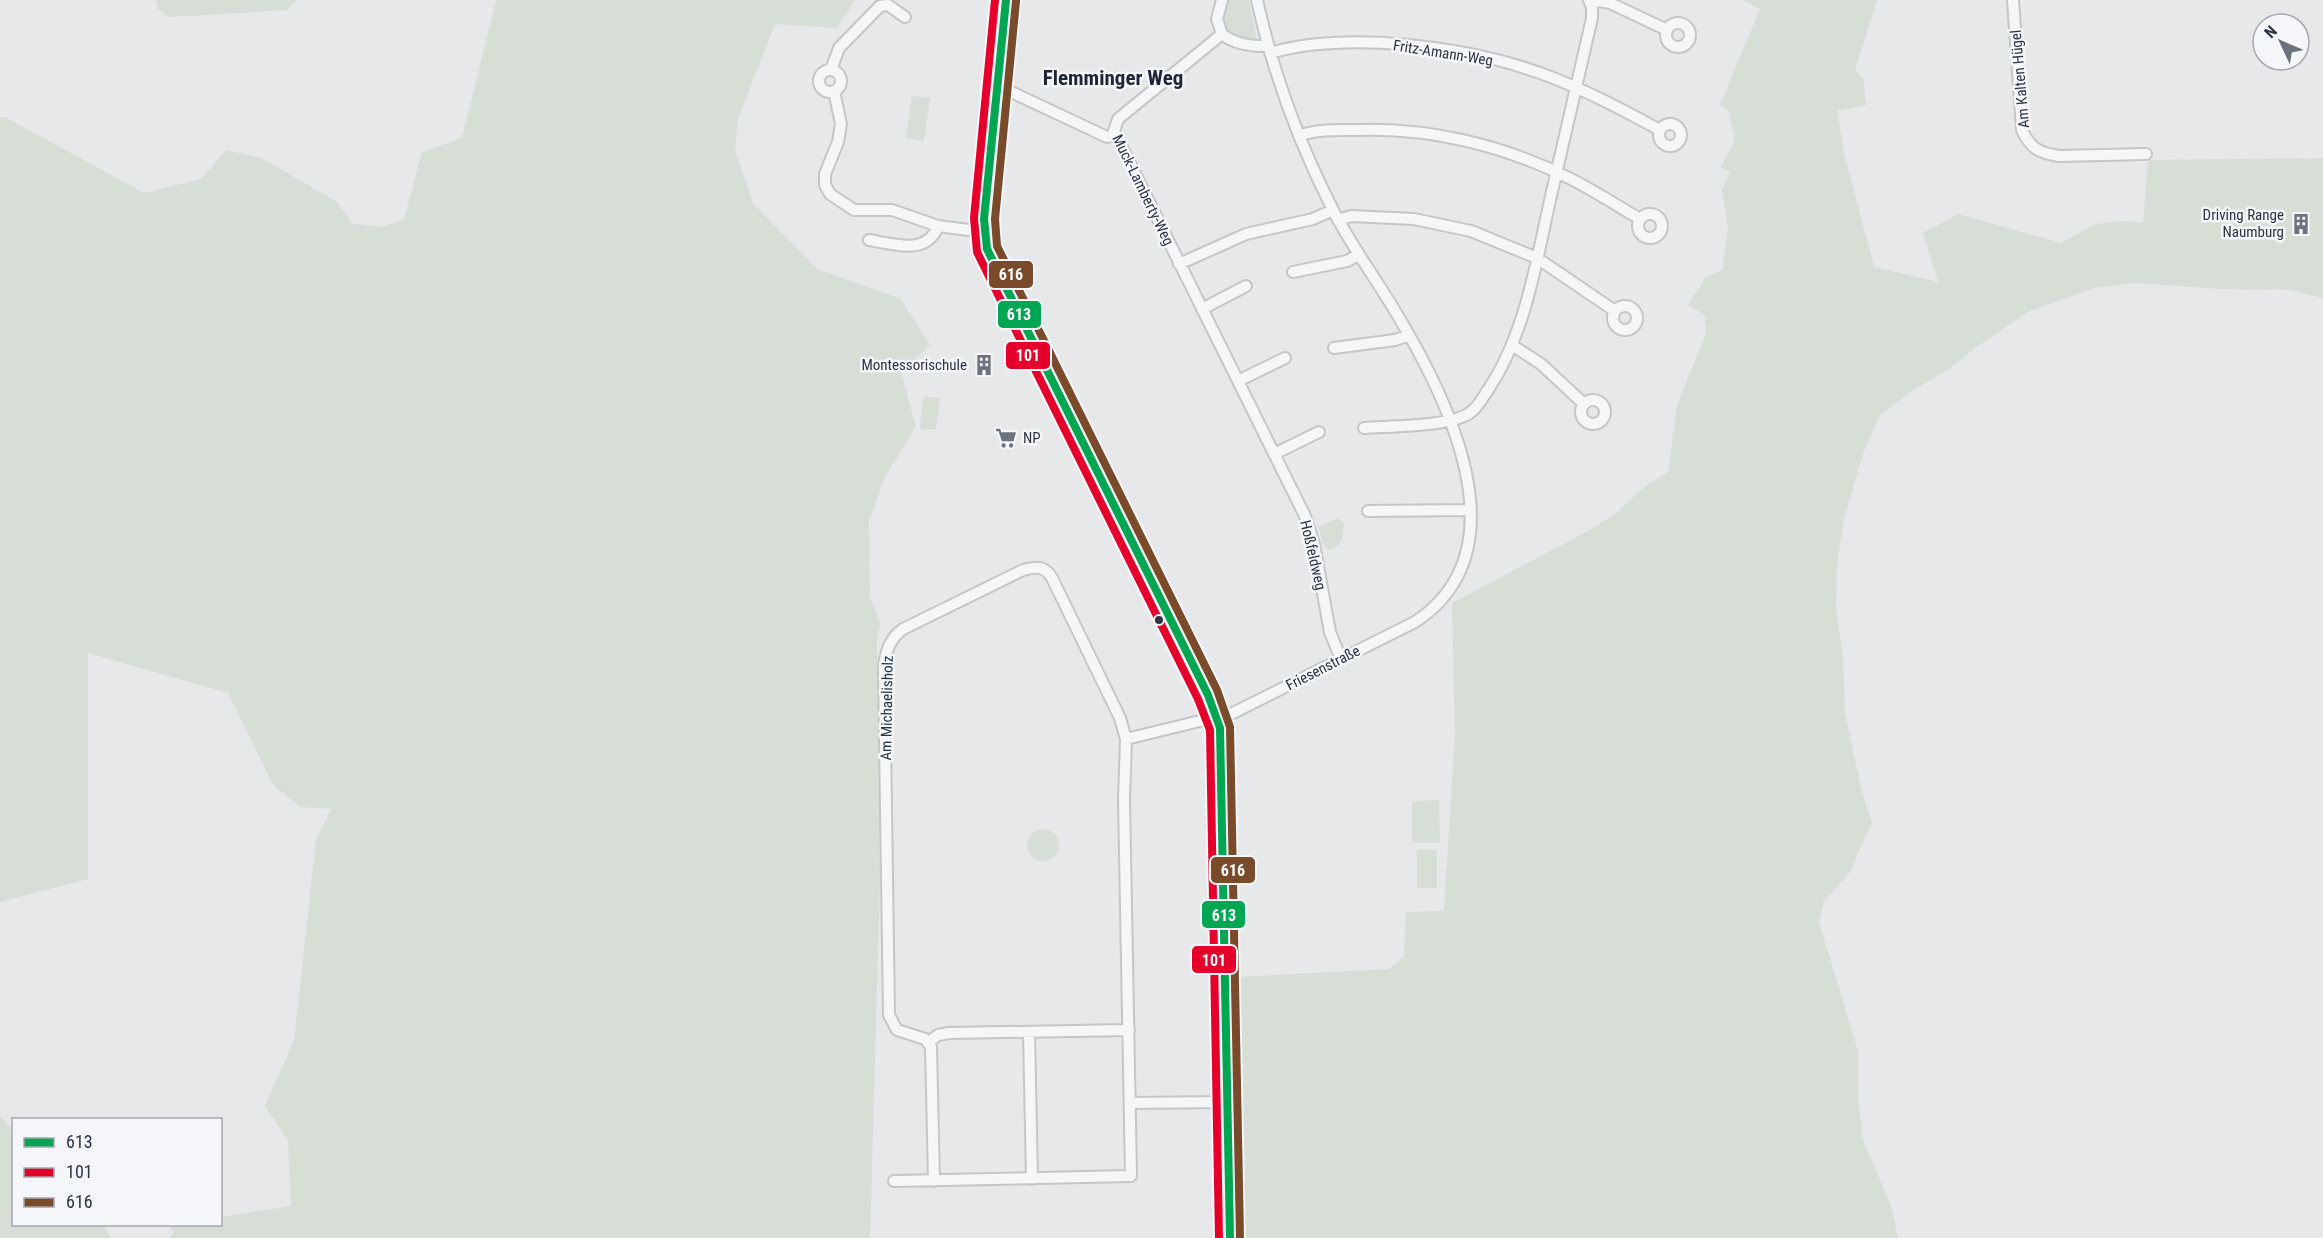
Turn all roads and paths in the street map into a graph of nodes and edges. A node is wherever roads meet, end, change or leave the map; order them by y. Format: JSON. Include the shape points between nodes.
{"nodes":[{"id":1,"x":1006,"y":0,"type":"edge"},
{"id":2,"x":1222,"y":0,"type":"edge"},
{"id":3,"x":1257,"y":0,"type":"edge"},
{"id":4,"x":2013,"y":0,"type":"edge"},
{"id":5,"x":1590,"y":2,"type":"edge"},
{"id":6,"x":905,"y":17,"type":"dead end"},
{"id":7,"x":1667,"y":30,"type":"dead end"},
{"id":8,"x":1222,"y":34,"type":"junction"},
{"id":9,"x":1269,"y":49,"type":"junction"},
{"id":10,"x":831,"y":70,"type":"junction"},
{"id":11,"x":1576,"y":87,"type":"junction"},
{"id":12,"x":997,"y":88,"type":"junction"},
{"id":13,"x":834,"y":91,"type":"junction"},
{"id":14,"x":1660,"y":130,"type":"dead end"},
{"id":15,"x":1115,"y":135,"type":"junction"},
{"id":16,"x":1299,"y":136,"type":"junction"},
{"id":17,"x":2146,"y":154,"type":"dead end"},
{"id":18,"x":1557,"y":172,"type":"junction"},
{"id":19,"x":1336,"y":215,"type":"junction"},
{"id":20,"x":1640,"y":219,"type":"dead end"},
{"id":21,"x":938,"y":226,"type":"junction"},
{"id":22,"x":984,"y":232,"type":"junction"},
{"id":23,"x":869,"y":240,"type":"dead end"},
{"id":24,"x":1358,"y":255,"type":"junction"},
{"id":25,"x":1537,"y":258,"type":"junction"},
{"id":26,"x":1179,"y":264,"type":"junction"},
{"id":27,"x":1293,"y":272,"type":"dead end"},
{"id":28,"x":1246,"y":286,"type":"dead end"},
{"id":29,"x":1202,"y":309,"type":"junction"},
{"id":30,"x":1615,"y":311,"type":"dead end"},
{"id":31,"x":1409,"y":335,"type":"junction"},
{"id":32,"x":1512,"y":345,"type":"junction"},
{"id":33,"x":1334,"y":348,"type":"dead end"},
{"id":34,"x":1285,"y":358,"type":"dead end"},
{"id":35,"x":1238,"y":381,"type":"junction"},
{"id":36,"x":1584,"y":404,"type":"dead end"},
{"id":37,"x":1450,"y":421,"type":"junction"},
{"id":38,"x":1364,"y":428,"type":"dead end"},
{"id":39,"x":1319,"y":432,"type":"dead end"},
{"id":40,"x":1274,"y":454,"type":"junction"},
{"id":41,"x":1470,"y":510,"type":"junction"},
{"id":42,"x":1368,"y":511,"type":"dead end"},
{"id":43,"x":1341,"y":659,"type":"junction"},
{"id":44,"x":1217,"y":718,"type":"junction"},
{"id":45,"x":1126,"y":739,"type":"junction"},
{"id":46,"x":1129,"y":1030,"type":"junction"},
{"id":47,"x":1029,"y":1032,"type":"junction"},
{"id":48,"x":929,"y":1042,"type":"junction"},
{"id":49,"x":1228,"y":1102,"type":"junction"},
{"id":50,"x":1130,"y":1103,"type":"junction"},
{"id":51,"x":1032,"y":1179,"type":"junction"},
{"id":52,"x":894,"y":1181,"type":"dead end"},
{"id":53,"x":934,"y":1181,"type":"junction"},
{"id":54,"x":1230,"y":1238,"type":"edge"}],
"edges":[{"from":1,"to":12,"type":"street"},
{"from":2,"to":8,"type":"street","via":[[1217,19]]},
{"from":3,"to":9,"type":"street","name":"Friesenstraße"},
{"from":4,"to":17,"type":"street","name":"Am Kalten Hügel","via":[[2022,130],[2028,142],[2035,150],[2059,156]]},
{"from":5,"to":7,"type":"street","via":[[1605,1]]},
{"from":5,"to":11,"type":"street","via":[[1592,18]]},
{"from":6,"to":10,"type":"street","via":[[888,5],[880,6],[839,48]]},
{"from":8,"to":9,"type":"street"},
{"from":8,"to":15,"type":"street","name":"Muck-Lamberty-Weg","via":[[1118,119]]},
{"from":9,"to":11,"type":"street","name":"Fritz-Amann-Weg","via":[[1333,44],[1429,47],[1510,64]]},
{"from":9,"to":16,"type":"street","name":"Friesenstraße"},
{"from":10,"to":13,"type":"street","via":[[841,79]]},
{"from":10,"to":13,"type":"street","via":[[821,74],[819,81],[824,90]]},
{"from":11,"to":14,"type":"street","name":"Fritz-Amann-Weg"},
{"from":11,"to":18,"type":"street"},
{"from":12,"to":15,"type":"street","via":[[1107,137]]},
{"from":12,"to":22,"type":"street"},
{"from":13,"to":21,"type":"street","via":[[841,124],[825,174],[827,190],[854,210],[892,210]]},
{"from":15,"to":26,"type":"street","name":"Muck-Lamberty-Weg"},
{"from":16,"to":18,"type":"street","via":[[1366,129],[1429,134],[1486,147]]},
{"from":16,"to":19,"type":"street","name":"Friesenstraße"},
{"from":18,"to":20,"type":"street"},
{"from":18,"to":25,"type":"street"},
{"from":19,"to":24,"type":"street","name":"Friesenstraße"},
{"from":19,"to":25,"type":"street","via":[[1414,219],[1452,226],[1490,237]]},
{"from":19,"to":26,"type":"street","via":[[1246,234]]},
{"from":21,"to":22,"type":"street"},
{"from":21,"to":23,"type":"street","via":[[928,242],[918,246]]},
{"from":22,"to":44,"type":"street","via":[[988,254]]},
{"from":24,"to":27,"type":"street","via":[[1347,261]]},
{"from":24,"to":31,"type":"street","name":"Friesenstraße"},
{"from":25,"to":30,"type":"street"},
{"from":25,"to":32,"type":"street"},
{"from":26,"to":29,"type":"street","name":"Hoßfeldweg"},
{"from":28,"to":29,"type":"street"},
{"from":29,"to":35,"type":"street","name":"Hoßfeldweg"},
{"from":31,"to":33,"type":"street"},
{"from":31,"to":37,"type":"street","name":"Friesenstraße"},
{"from":32,"to":36,"type":"street","via":[[1541,364]]},
{"from":32,"to":37,"type":"street","via":[[1472,412]]},
{"from":34,"to":35,"type":"street"},
{"from":35,"to":40,"type":"street","name":"Hoßfeldweg"},
{"from":37,"to":38,"type":"street"},
{"from":37,"to":41,"type":"street","name":"Friesenstraße","via":[[1464,466]]},
{"from":39,"to":40,"type":"street"},
{"from":40,"to":43,"type":"street","name":"Hoßfeldweg","via":[[1309,528],[1328,624]]},
{"from":41,"to":42,"type":"street"},
{"from":41,"to":43,"type":"street","name":"Friesenstraße","via":[[1469,540],[1461,567],[1447,592],[1426,614]]},
{"from":43,"to":44,"type":"street","name":"Friesenstraße","via":[[1245,708]]},
{"from":44,"to":45,"type":"street"},
{"from":44,"to":49,"type":"street","via":[[1222,748]]},
{"from":45,"to":46,"type":"street","name":"Am Michaelisholz"},
{"from":45,"to":48,"type":"street","name":"Am Michaelisholz","via":[[1115,704],[1058,588],[1048,571],[1040,567],[1023,570],[909,625],[890,642],[885,670],[889,1015],[900,1032]]},
{"from":46,"to":47,"type":"street"},
{"from":46,"to":50,"type":"street","name":"Am Michaelisholz"},
{"from":47,"to":48,"type":"street","via":[[949,1033]]},
{"from":47,"to":51,"type":"street"},
{"from":48,"to":53,"type":"street"},
{"from":49,"to":50,"type":"street"},
{"from":49,"to":54,"type":"street"},
{"from":50,"to":51,"type":"street","name":"Am Michaelisholz","via":[[1131,1176]]},
{"from":51,"to":53,"type":"street","name":"Am Michaelisholz"},
{"from":52,"to":53,"type":"street","name":"Am Michaelisholz"}]}
